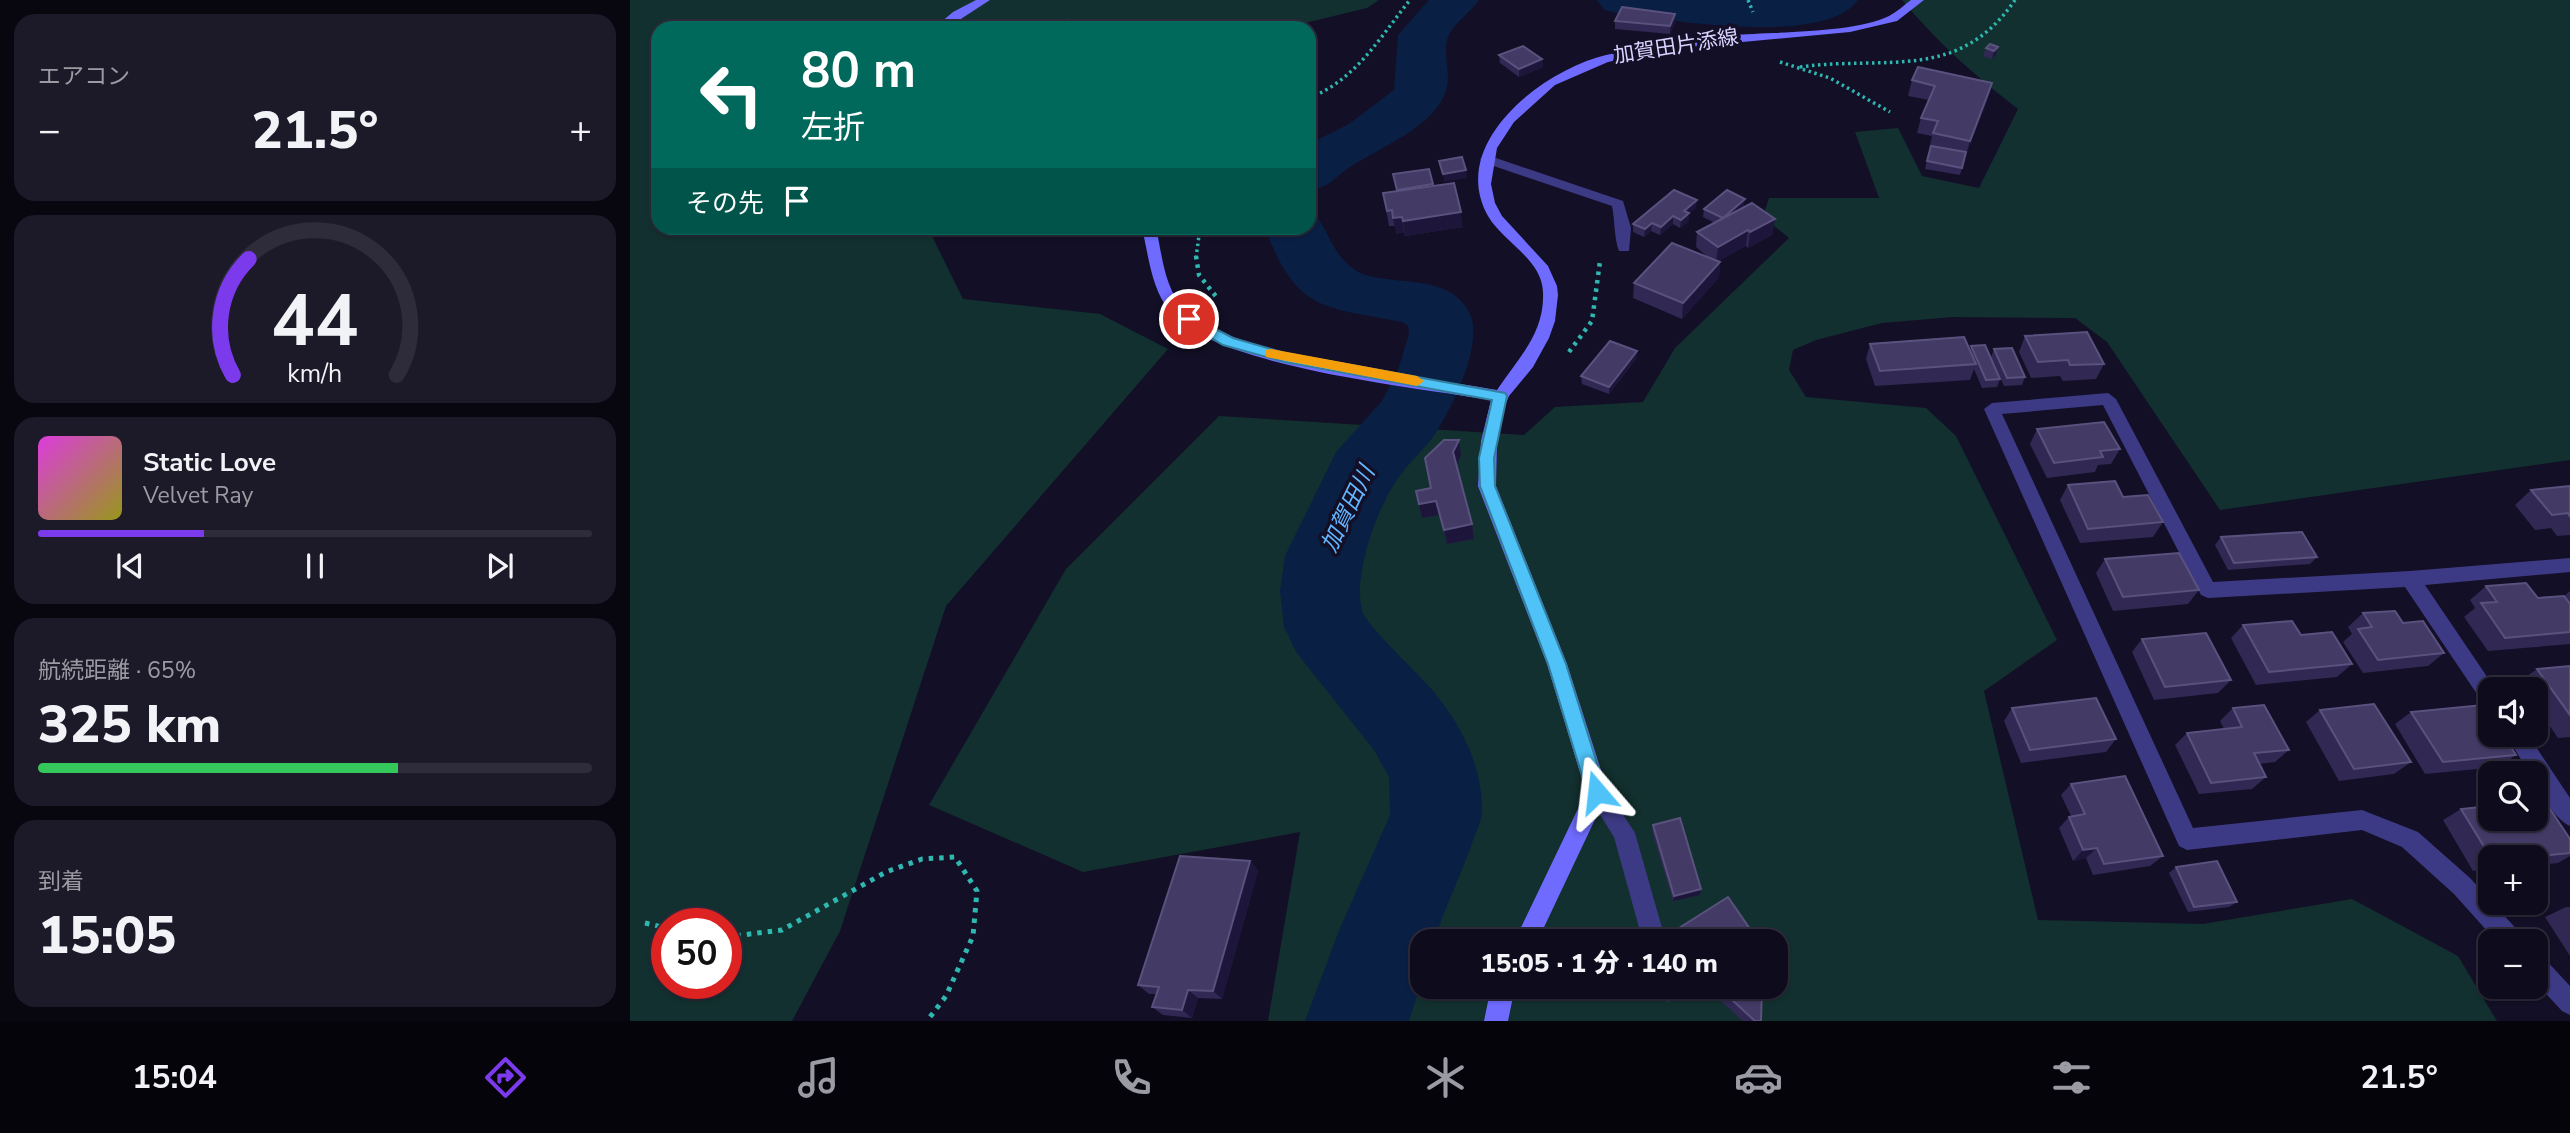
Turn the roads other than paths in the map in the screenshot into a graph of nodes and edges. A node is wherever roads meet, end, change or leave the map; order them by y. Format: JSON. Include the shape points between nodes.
{"nodes":[{"id":1,"x":984,"y":0,"type":"edge"},
{"id":2,"x":1918,"y":0,"type":"edge"},
{"id":3,"x":948,"y":21,"type":"edge"},
{"id":4,"x":1487,"y":159,"type":"junction"},
{"id":5,"x":1151,"y":235,"type":"edge"},
{"id":6,"x":1624,"y":248,"type":"dead end"},
{"id":7,"x":1500,"y":396,"type":"junction"},
{"id":8,"x":2570,"y":565,"type":"edge"},
{"id":9,"x":2410,"y":579,"type":"junction"},
{"id":10,"x":2478,"y":679,"type":"edge"},
{"id":11,"x":2524,"y":747,"type":"edge"},
{"id":12,"x":1597,"y":792,"type":"junction"},
{"id":13,"x":2570,"y":816,"type":"edge"},
{"id":14,"x":1531,"y":929,"type":"edge"},
{"id":15,"x":1651,"y":929,"type":"edge"},
{"id":16,"x":2501,"y":929,"type":"edge"},
{"id":17,"x":2548,"y":979,"type":"edge"},
{"id":18,"x":1501,"y":999,"type":"edge"},
{"id":19,"x":2570,"y":1003,"type":"edge"},
{"id":20,"x":1496,"y":1021,"type":"edge"}],
"edges":[{"from":1,"to":3,"type":"main road"},
{"from":2,"to":4,"type":"main road","name":"加賀田片添線","via":[[1902,15],[1884,22],[1632,49],[1589,62],[1522,102],[1492,143]]},
{"from":4,"to":6,"type":"street","via":[[1618,204]]},
{"from":4,"to":7,"type":"main road","name":"加賀田片添線","via":[[1483,186],[1493,214],[1550,286],[1549,315],[1533,358]]},
{"from":5,"to":7,"type":"main road","via":[[1164,290],[1178,310],[1228,342],[1309,362]]},
{"from":7,"to":12,"type":"main road","name":"加賀田片添線","via":[[1486,458],[1487,486],[1557,664]]},
{"from":8,"to":9,"type":"street"},
{"from":9,"to":10,"type":"street"},
{"from":9,"to":16,"type":"street","via":[[2208,590],[2108,398],[1992,409],[2187,839],[2362,820],[2410,839]]},
{"from":11,"to":13,"type":"street"},
{"from":12,"to":14,"type":"main road"},
{"from":12,"to":15,"type":"street","via":[[1624,833]]},
{"from":17,"to":19,"type":"street"},
{"from":18,"to":20,"type":"main road"}]}
